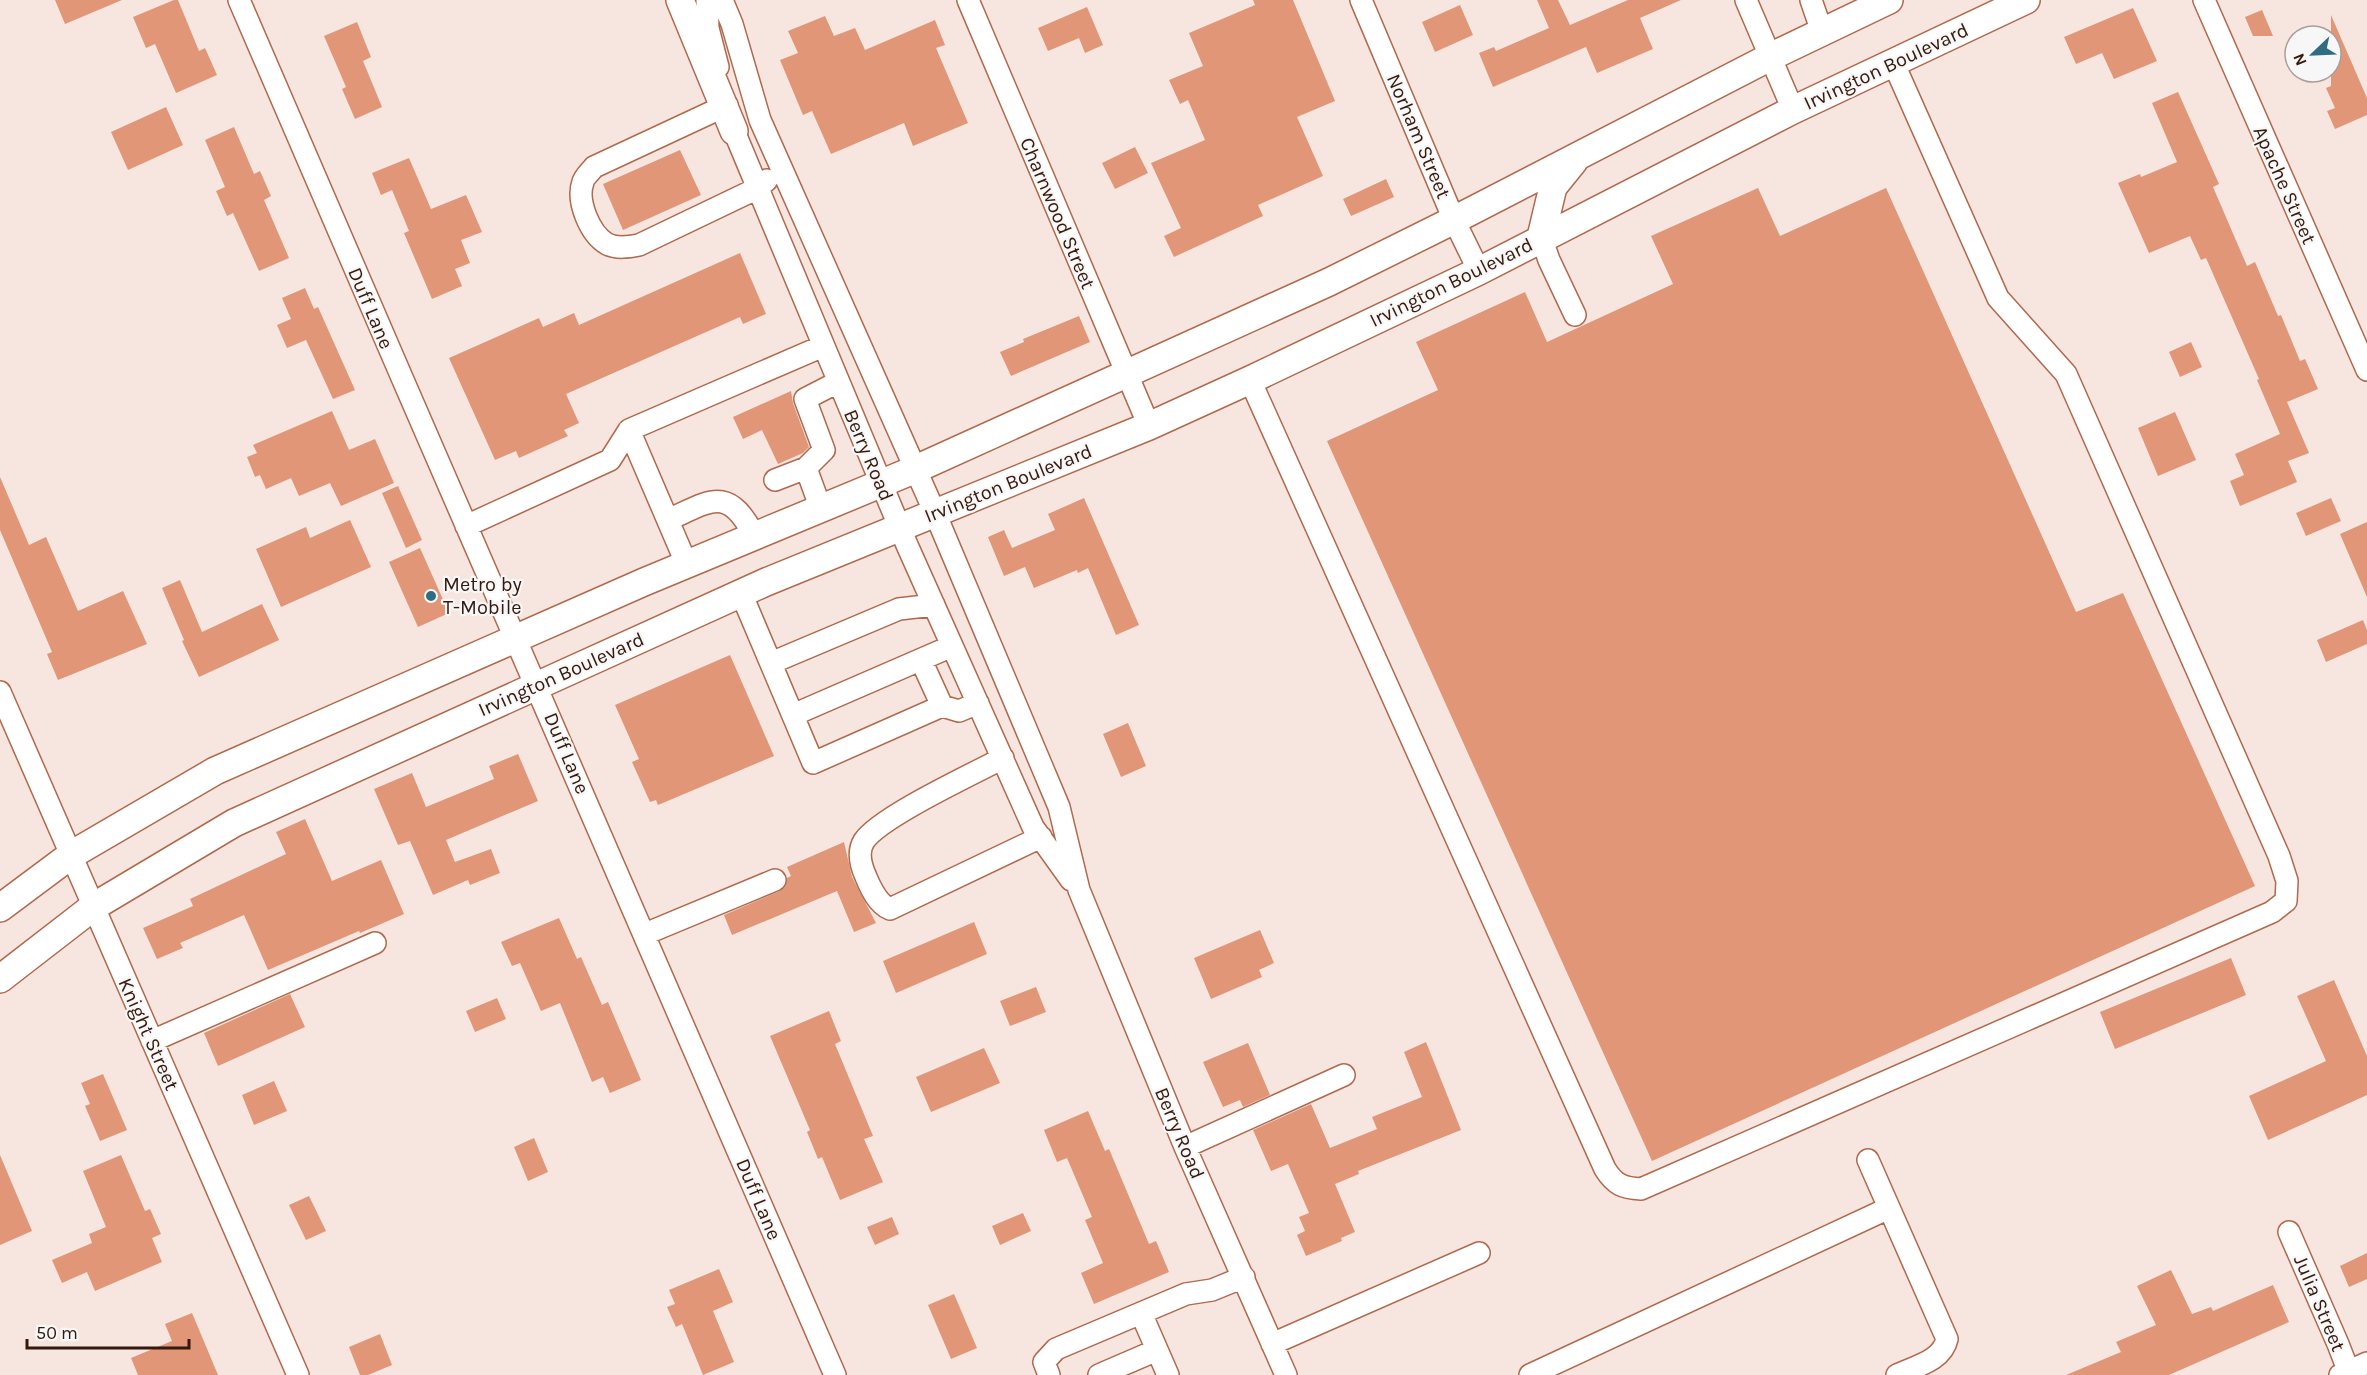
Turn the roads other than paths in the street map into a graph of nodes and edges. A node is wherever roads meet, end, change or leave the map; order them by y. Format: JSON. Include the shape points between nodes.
{"nodes":[{"id":1,"x":239,"y":0,"type":"edge"},
{"id":2,"x":680,"y":0,"type":"edge"},
{"id":3,"x":707,"y":0,"type":"edge"},
{"id":4,"x":722,"y":0,"type":"edge"},
{"id":5,"x":968,"y":0,"type":"edge"},
{"id":6,"x":1361,"y":0,"type":"edge"},
{"id":7,"x":1746,"y":0,"type":"edge"},
{"id":8,"x":1811,"y":0,"type":"edge"},
{"id":9,"x":1889,"y":0,"type":"edge"},
{"id":10,"x":2026,"y":0,"type":"edge"},
{"id":11,"x":2204,"y":0,"type":"edge"},
{"id":12,"x":1822,"y":32,"type":"junction"},
{"id":13,"x":1770,"y":57,"type":"junction"},
{"id":14,"x":1893,"y":62,"type":"junction"},
{"id":15,"x":1793,"y":110,"type":"junction"},
{"id":16,"x":728,"y":115,"type":"junction"},
{"id":17,"x":1580,"y":154,"type":"junction"},
{"id":18,"x":781,"y":168,"type":"junction"},
{"id":19,"x":758,"y":188,"type":"junction"},
{"id":20,"x":1454,"y":220,"type":"junction"},
{"id":21,"x":1541,"y":237,"type":"junction"},
{"id":22,"x":1479,"y":271,"type":"junction"},
{"id":23,"x":1575,"y":315,"type":"dead end"},
{"id":24,"x":823,"y":346,"type":"junction"},
{"id":25,"x":2367,"y":370,"type":"edge"},
{"id":26,"x":1125,"y":374,"type":"junction"},
{"id":27,"x":1250,"y":380,"type":"junction"},
{"id":28,"x":838,"y":382,"type":"junction"},
{"id":29,"x":1149,"y":426,"type":"junction"},
{"id":30,"x":629,"y":430,"type":"junction"},
{"id":31,"x":806,"y":468,"type":"junction"},
{"id":32,"x":916,"y":469,"type":"junction"},
{"id":33,"x":775,"y":480,"type":"dead end"},
{"id":34,"x":881,"y":484,"type":"junction"},
{"id":35,"x":821,"y":509,"type":"junction"},
{"id":36,"x":935,"y":513,"type":"junction"},
{"id":37,"x":668,"y":520,"type":"junction"},
{"id":38,"x":466,"y":526,"type":"junction"},
{"id":39,"x":900,"y":528,"type":"junction"},
{"id":40,"x":755,"y":537,"type":"junction"},
{"id":41,"x":687,"y":565,"type":"junction"},
{"id":42,"x":741,"y":593,"type":"junction"},
{"id":43,"x":934,"y":605,"type":"junction"},
{"id":44,"x":516,"y":638,"type":"junction"},
{"id":45,"x":952,"y":646,"type":"junction"},
{"id":46,"x":921,"y":660,"type":"junction"},
{"id":47,"x":771,"y":663,"type":"junction"},
{"id":48,"x":537,"y":685,"type":"junction"},
{"id":49,"x":0,"y":692,"type":"edge"},
{"id":50,"x":978,"y":703,"type":"junction"},
{"id":51,"x":942,"y":706,"type":"junction"},
{"id":52,"x":793,"y":715,"type":"junction"},
{"id":53,"x":1003,"y":758,"type":"junction"},
{"id":54,"x":1041,"y":837,"type":"junction"},
{"id":55,"x":70,"y":855,"type":"junction"},
{"id":56,"x":776,"y":880,"type":"dead end"},
{"id":57,"x":1078,"y":890,"type":"junction"},
{"id":58,"x":93,"y":907,"type":"junction"},
{"id":59,"x":0,"y":908,"type":"edge"},
{"id":60,"x":645,"y":934,"type":"junction"},
{"id":61,"x":375,"y":943,"type":"dead end"},
{"id":62,"x":0,"y":979,"type":"edge"},
{"id":63,"x":152,"y":1041,"type":"junction"},
{"id":64,"x":1344,"y":1075,"type":"dead end"},
{"id":65,"x":1185,"y":1147,"type":"junction"},
{"id":66,"x":1868,"y":1160,"type":"dead end"},
{"id":67,"x":1889,"y":1208,"type":"junction"},
{"id":68,"x":2289,"y":1232,"type":"dead end"},
{"id":69,"x":1479,"y":1253,"type":"dead end"},
{"id":70,"x":1244,"y":1277,"type":"junction"},
{"id":71,"x":1142,"y":1313,"type":"junction"},
{"id":72,"x":1272,"y":1344,"type":"junction"},
{"id":73,"x":1157,"y":1350,"type":"junction"},
{"id":74,"x":1046,"y":1369,"type":"edge"},
{"id":75,"x":2351,"y":1371,"type":"edge"},
{"id":76,"x":298,"y":1375,"type":"edge"},
{"id":77,"x":835,"y":1375,"type":"edge"},
{"id":78,"x":1099,"y":1375,"type":"edge"},
{"id":79,"x":1168,"y":1375,"type":"edge"},
{"id":80,"x":1286,"y":1375,"type":"edge"},
{"id":81,"x":1530,"y":1375,"type":"edge"},
{"id":82,"x":1897,"y":1375,"type":"edge"}],
"edges":[{"from":1,"to":38,"type":"street","name":"Duff Lane"},
{"from":2,"to":16,"type":"main road"},
{"from":3,"to":16,"type":"street","name":"Berry Road","via":[[708,28]]},
{"from":4,"to":18,"type":"street","name":"Berry Road","via":[[760,120]]},
{"from":5,"to":26,"type":"street","name":"Charnwood Street"},
{"from":6,"to":20,"type":"street","name":"Norham Street"},
{"from":7,"to":13,"type":"street"},
{"from":8,"to":12,"type":"street"},
{"from":9,"to":12,"type":"main road"},
{"from":10,"to":14,"type":"main road","name":"Irvington Boulevard"},
{"from":11,"to":25,"type":"street","name":"Apache Street"},
{"from":12,"to":13,"type":"main road"},
{"from":13,"to":15,"type":"street"},
{"from":13,"to":17,"type":"main road"},
{"from":14,"to":15,"type":"main road","name":"Irvington Boulevard"},
{"from":14,"to":27,"type":"street","via":[[1998,298],[2066,374],[2280,856],[2287,881],[2286,901],[2272,912],[1641,1189],[1622,1188],[1605,1169]]},
{"from":15,"to":21,"type":"main road","name":"Irvington Boulevard"},
{"from":16,"to":19,"type":"street","name":"Berry Road"},
{"from":16,"to":19,"type":"street","via":[[594,167],[583,181],[581,200],[588,219],[597,235],[609,245],[625,248],[639,245]]},
{"from":17,"to":20,"type":"main road"},
{"from":17,"to":21,"type":"main road","via":[[1553,187]]},
{"from":18,"to":19,"type":"street"},
{"from":18,"to":32,"type":"street","name":"Berry Road"},
{"from":19,"to":24,"type":"street","name":"Berry Road"},
{"from":20,"to":22,"type":"street","name":"Norham Street"},
{"from":20,"to":26,"type":"main road","via":[[1329,282]]},
{"from":21,"to":22,"type":"main road","name":"Irvington Boulevard"},
{"from":21,"to":23,"type":"street"},
{"from":22,"to":27,"type":"main road","name":"Irvington Boulevard"},
{"from":24,"to":28,"type":"street","name":"Berry Road"},
{"from":24,"to":30,"type":"street"},
{"from":26,"to":29,"type":"street","name":"Charnwood Street"},
{"from":26,"to":32,"type":"main road"},
{"from":27,"to":29,"type":"main road","name":"Irvington Boulevard"},
{"from":28,"to":31,"type":"street","via":[[805,399],[824,450]]},
{"from":28,"to":34,"type":"street","name":"Berry Road"},
{"from":29,"to":36,"type":"main road","name":"Irvington Boulevard"},
{"from":30,"to":37,"type":"street"},
{"from":30,"to":38,"type":"street","via":[[610,460]]},
{"from":31,"to":33,"type":"street"},
{"from":31,"to":35,"type":"street"},
{"from":32,"to":34,"type":"main road"},
{"from":32,"to":36,"type":"street","name":"Berry Road"},
{"from":34,"to":35,"type":"main road"},
{"from":34,"to":39,"type":"street","name":"Berry Road"},
{"from":35,"to":40,"type":"main road"},
{"from":36,"to":39,"type":"main road","name":"Irvington Boulevard"},
{"from":36,"to":57,"type":"street","name":"Berry Road","via":[[1059,807]]},
{"from":37,"to":40,"type":"street","via":[[714,501],[728,502],[745,517]]},
{"from":37,"to":41,"type":"street"},
{"from":38,"to":44,"type":"street","name":"Duff Lane"},
{"from":39,"to":42,"type":"main road","name":"Irvington Boulevard"},
{"from":39,"to":43,"type":"street","name":"Berry Road"},
{"from":40,"to":41,"type":"main road"},
{"from":41,"to":44,"type":"main road"},
{"from":42,"to":47,"type":"street"},
{"from":42,"to":48,"type":"main road","name":"Irvington Boulevard"},
{"from":43,"to":45,"type":"street","name":"Berry Road"},
{"from":43,"to":47,"type":"street","via":[[899,609]]},
{"from":44,"to":48,"type":"street","name":"Duff Lane"},
{"from":44,"to":55,"type":"main road","via":[[215,771]]},
{"from":45,"to":46,"type":"street"},
{"from":45,"to":50,"type":"street","name":"Berry Road"},
{"from":46,"to":51,"type":"street"},
{"from":46,"to":52,"type":"street"},
{"from":47,"to":52,"type":"street"},
{"from":48,"to":58,"type":"main road","name":"Irvington Boulevard","via":[[234,823]]},
{"from":48,"to":60,"type":"street","name":"Duff Lane"},
{"from":49,"to":55,"type":"street","name":"Knight Street"},
{"from":50,"to":51,"type":"street","via":[[959,711]]},
{"from":50,"to":53,"type":"street","name":"Berry Road"},
{"from":51,"to":52,"type":"street","via":[[813,763]]},
{"from":53,"to":54,"type":"street","name":"Berry Road"},
{"from":53,"to":54,"type":"street","via":[[901,814],[863,842],[860,862],[870,886],[883,906],[890,909]]},
{"from":54,"to":57,"type":"street","name":"Berry Road"},
{"from":55,"to":58,"type":"street","name":"Knight Street"},
{"from":55,"to":59,"type":"main road"},
{"from":56,"to":60,"type":"street"},
{"from":57,"to":65,"type":"street","name":"Berry Road"},
{"from":58,"to":62,"type":"main road","name":"Irvington Boulevard"},
{"from":58,"to":63,"type":"street","name":"Knight Street"},
{"from":60,"to":77,"type":"street","name":"Duff Lane"},
{"from":61,"to":63,"type":"street"},
{"from":63,"to":76,"type":"street","name":"Knight Street"},
{"from":64,"to":65,"type":"street"},
{"from":65,"to":70,"type":"street","name":"Berry Road"},
{"from":66,"to":67,"type":"street"},
{"from":67,"to":81,"type":"street"},
{"from":67,"to":82,"type":"street","via":[[1947,1339],[1945,1350],[1938,1357]]},
{"from":68,"to":75,"type":"street","name":"Julia Street"},
{"from":69,"to":72,"type":"street"},
{"from":70,"to":71,"type":"street","via":[[1212,1290],[1186,1294]]},
{"from":70,"to":72,"type":"street","name":"Berry Road"},
{"from":71,"to":73,"type":"street"},
{"from":71,"to":74,"type":"street","via":[[1056,1349]]},
{"from":72,"to":80,"type":"street","name":"Berry Road"},
{"from":73,"to":78,"type":"street"},
{"from":73,"to":79,"type":"street"}]}
